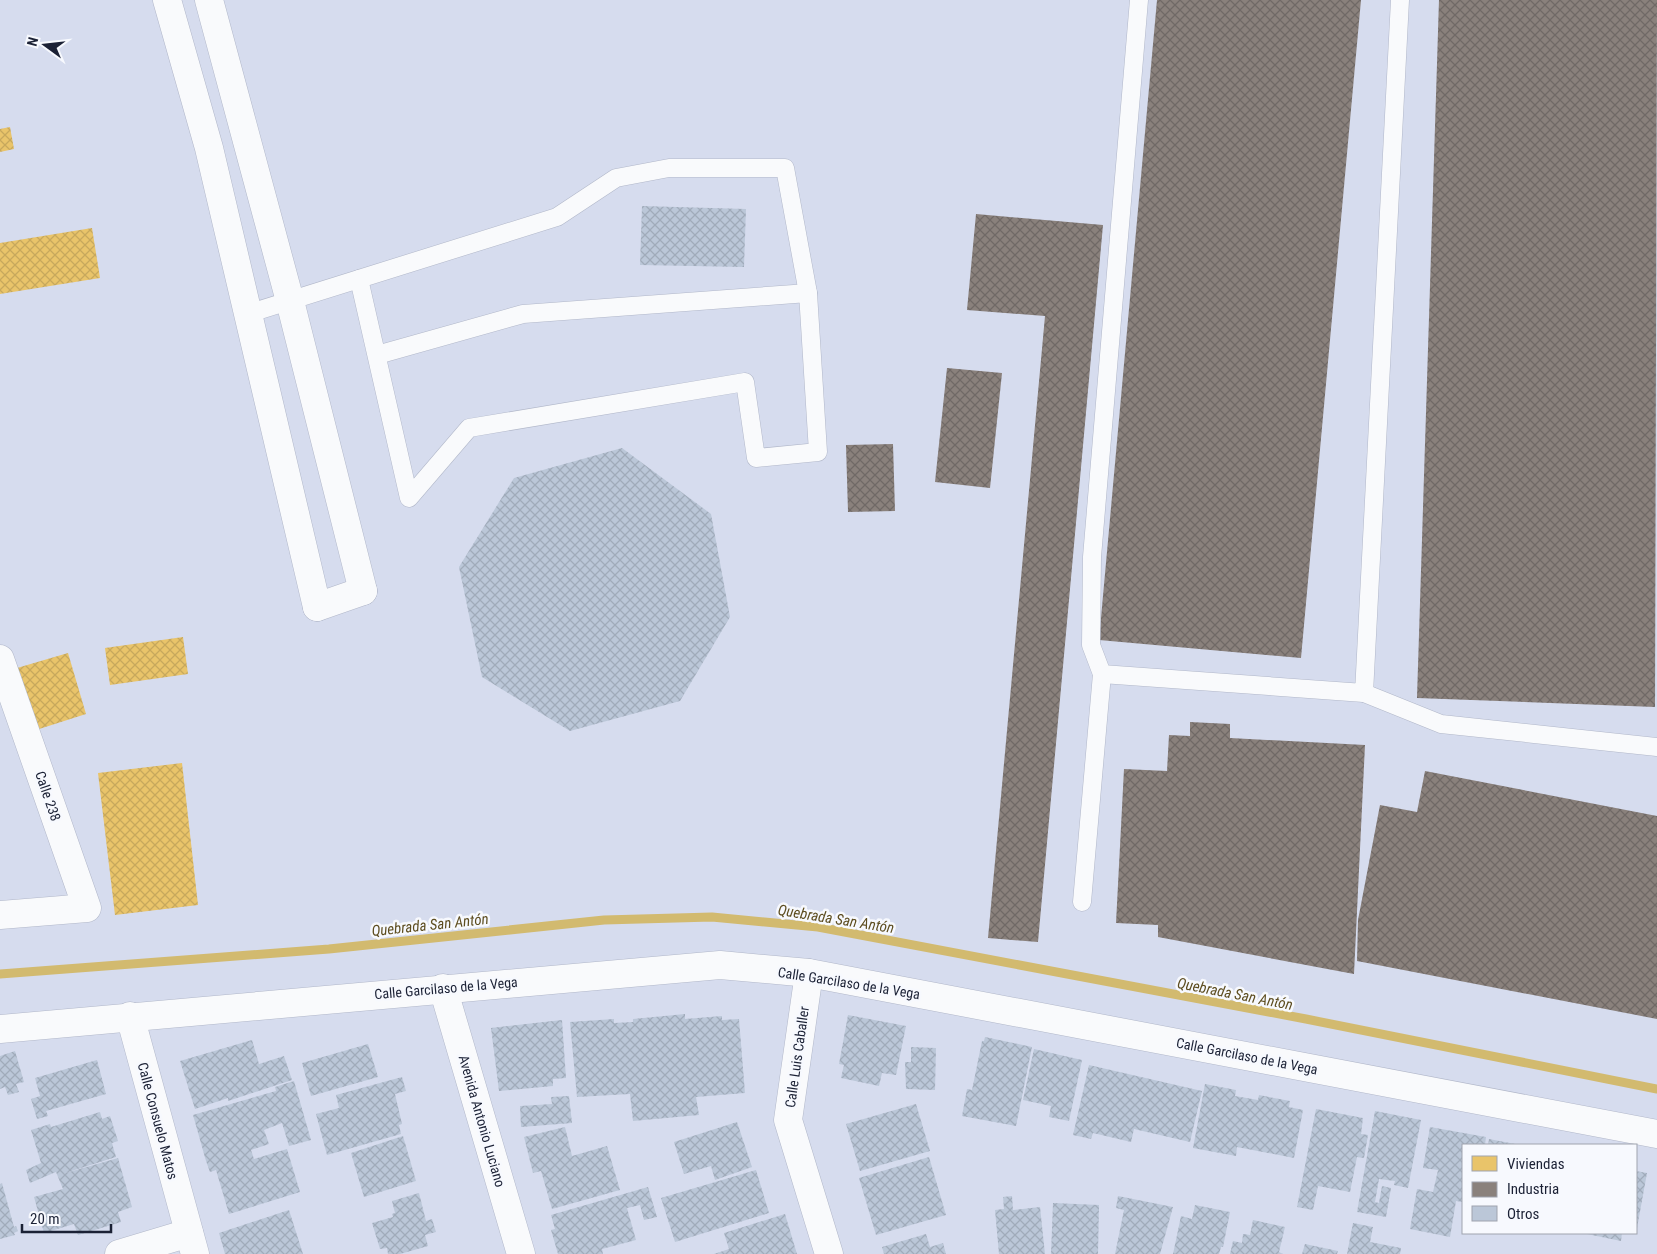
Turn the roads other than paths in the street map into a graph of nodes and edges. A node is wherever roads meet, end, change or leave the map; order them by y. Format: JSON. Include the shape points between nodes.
{"nodes":[{"id":1,"x":167,"y":0,"type":"edge"},
{"id":2,"x":209,"y":0,"type":"edge"},
{"id":3,"x":1139,"y":0,"type":"edge"},
{"id":4,"x":1400,"y":0,"type":"edge"},
{"id":5,"x":359,"y":280,"type":"junction"},
{"id":6,"x":808,"y":293,"type":"junction"},
{"id":7,"x":290,"y":301,"type":"junction"},
{"id":8,"x":247,"y":314,"type":"junction"},
{"id":9,"x":377,"y":356,"type":"junction"},
{"id":10,"x":0,"y":659,"type":"edge"},
{"id":11,"x":1102,"y":674,"type":"junction"},
{"id":12,"x":1364,"y":693,"type":"junction"},
{"id":13,"x":1657,"y":747,"type":"edge"},
{"id":14,"x":1082,"y":902,"type":"dead end"},
{"id":15,"x":0,"y":914,"type":"edge"},
{"id":16,"x":809,"y":973,"type":"junction"},
{"id":17,"x":443,"y":988,"type":"junction"},
{"id":18,"x":130,"y":1016,"type":"junction"},
{"id":19,"x":0,"y":1030,"type":"edge"},
{"id":20,"x":1657,"y":1134,"type":"edge"},
{"id":21,"x":192,"y":1243,"type":"edge"},
{"id":22,"x":119,"y":1254,"type":"edge"},
{"id":23,"x":521,"y":1254,"type":"edge"},
{"id":24,"x":829,"y":1254,"type":"edge"}],
"edges":[{"from":1,"to":8,"type":"street","via":[[209,148]]},
{"from":2,"to":7,"type":"street"},
{"from":3,"to":11,"type":"lane","via":[[1092,557],[1091,645]]},
{"from":4,"to":12,"type":"lane"},
{"from":5,"to":6,"type":"lane","via":[[557,217],[616,178],[669,168],[785,168]]},
{"from":5,"to":7,"type":"lane"},
{"from":5,"to":9,"type":"lane"},
{"from":6,"to":9,"type":"lane","via":[[524,314]]},
{"from":6,"to":9,"type":"lane","via":[[818,452],[756,458],[745,382],[469,428],[409,498]]},
{"from":7,"to":8,"type":"lane"},
{"from":7,"to":8,"type":"street","via":[[363,592],[317,607]]},
{"from":10,"to":15,"type":"street","name":"Calle 238","via":[[88,908]]},
{"from":11,"to":12,"type":"lane"},
{"from":11,"to":14,"type":"lane"},
{"from":12,"to":13,"type":"lane","via":[[1441,724]]},
{"from":16,"to":17,"type":"street","name":"Calle Garcilaso de la Vega","via":[[720,965]]},
{"from":16,"to":20,"type":"street","name":"Calle Garcilaso de la Vega"},
{"from":16,"to":24,"type":"street","name":"Calle Luis Caballer","via":[[788,1120]]},
{"from":17,"to":18,"type":"street","name":"Calle Garcilaso de la Vega"},
{"from":17,"to":23,"type":"street","name":"Avenida Antonio Luciano"},
{"from":18,"to":19,"type":"street","name":"Calle Garcilaso de la Vega"},
{"from":18,"to":21,"type":"street","name":"Calle Consuelo Matos"},
{"from":21,"to":22,"type":"street"}]}
